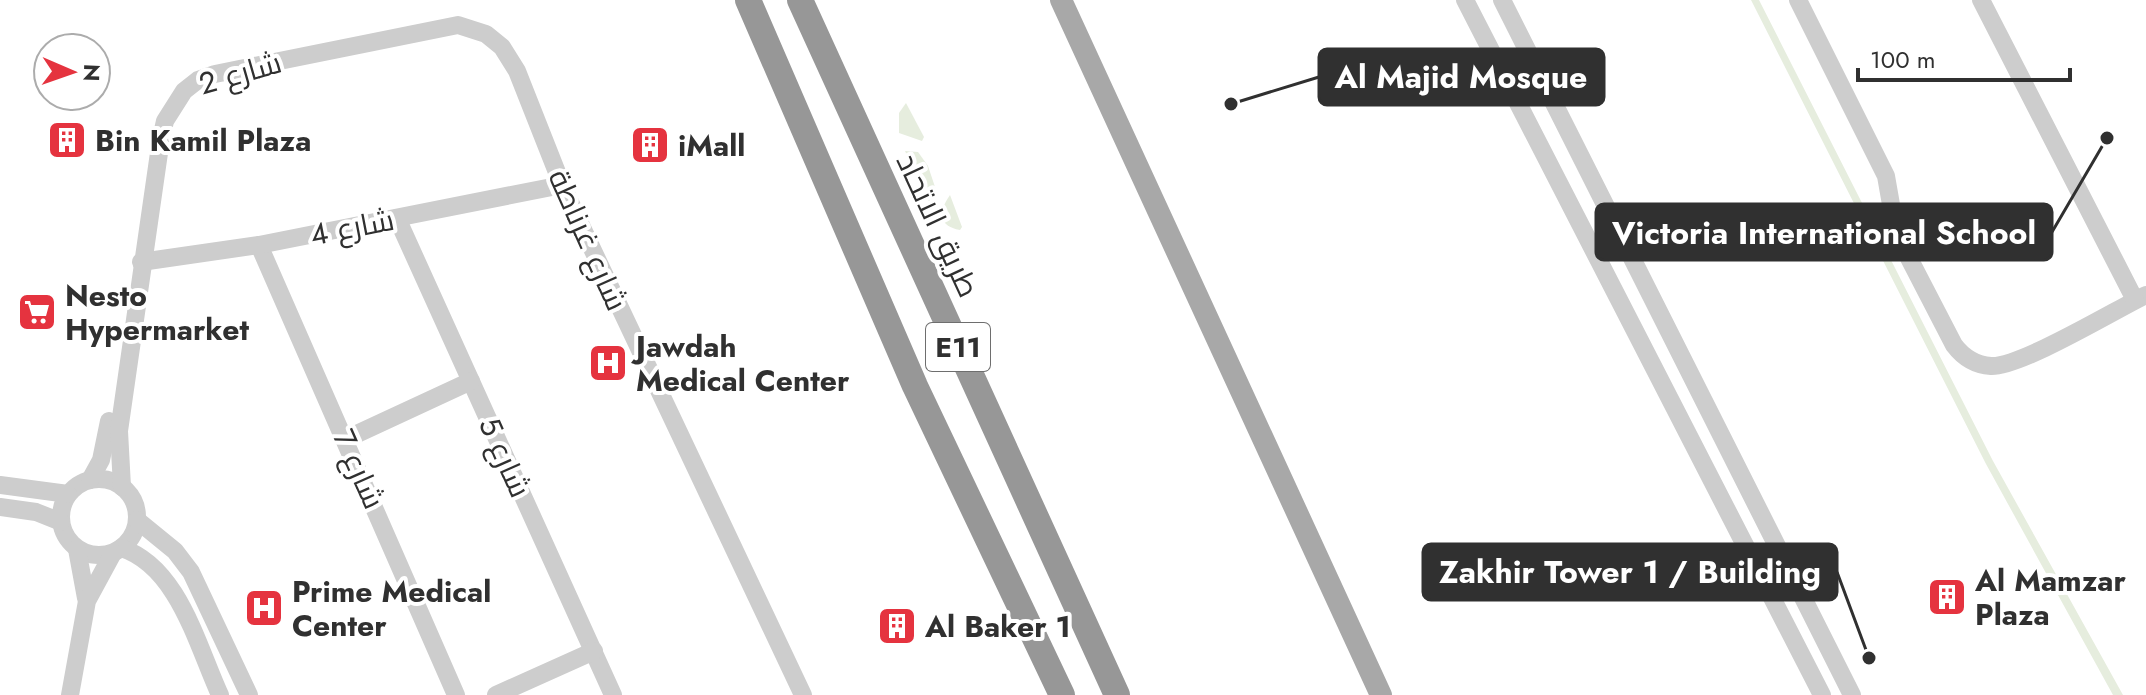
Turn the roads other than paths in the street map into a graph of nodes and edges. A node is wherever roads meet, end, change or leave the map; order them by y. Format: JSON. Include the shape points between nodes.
{"nodes":[{"id":1,"x":748,"y":0,"type":"edge"},
{"id":2,"x":800,"y":0,"type":"edge"},
{"id":3,"x":1061,"y":0,"type":"edge"},
{"id":4,"x":1465,"y":0,"type":"edge"},
{"id":5,"x":1502,"y":0,"type":"edge"},
{"id":6,"x":1798,"y":0,"type":"edge"},
{"id":7,"x":1981,"y":0,"type":"edge"},
{"id":8,"x":458,"y":25,"type":"joint"},
{"id":9,"x":562,"y":185,"type":"junction"},
{"id":10,"x":397,"y":218,"type":"junction"},
{"id":11,"x":259,"y":245,"type":"junction"},
{"id":12,"x":141,"y":262,"type":"junction"},
{"id":13,"x":2140,"y":297,"type":"edge"},
{"id":14,"x":129,"y":342,"type":"junction"},
{"id":15,"x":471,"y":381,"type":"junction"},
{"id":16,"x":346,"y":439,"type":"junction"},
{"id":17,"x":90,"y":480,"type":"junction"},
{"id":18,"x":0,"y":485,"type":"edge"},
{"id":19,"x":122,"y":487,"type":"junction"},
{"id":20,"x":68,"y":494,"type":"junction"},
{"id":21,"x":0,"y":507,"type":"edge"},
{"id":22,"x":137,"y":520,"type":"junction"},
{"id":23,"x":61,"y":522,"type":"junction"},
{"id":24,"x":77,"y":549,"type":"junction"},
{"id":25,"x":117,"y":551,"type":"junction"},
{"id":26,"x":87,"y":601,"type":"junction"},
{"id":27,"x":194,"y":638,"type":"junction"},
{"id":28,"x":594,"y":651,"type":"junction"},
{"id":29,"x":70,"y":695,"type":"edge"},
{"id":30,"x":220,"y":695,"type":"edge"},
{"id":31,"x":230,"y":695,"type":"edge"},
{"id":32,"x":249,"y":695,"type":"edge"},
{"id":33,"x":456,"y":695,"type":"edge"},
{"id":34,"x":496,"y":695,"type":"edge"},
{"id":35,"x":613,"y":695,"type":"edge"},
{"id":36,"x":803,"y":695,"type":"edge"},
{"id":37,"x":1062,"y":695,"type":"edge"},
{"id":38,"x":1117,"y":695,"type":"edge"},
{"id":39,"x":1381,"y":695,"type":"edge"},
{"id":40,"x":1822,"y":695,"type":"edge"},
{"id":41,"x":1852,"y":695,"type":"edge"}],
"edges":[{"from":1,"to":37,"type":"highway","number":"E11","via":[[915,386]]},
{"from":2,"to":38,"type":"highway","name":"طريق الاتحاد","number":"E11"},
{"from":3,"to":39,"type":"main road"},
{"from":4,"to":40,"type":"street"},
{"from":5,"to":41,"type":"street"},
{"from":6,"to":13,"type":"street","via":[[1886,176],[1896,233],[1958,351],[1982,365],[2009,363]]},
{"from":7,"to":13,"type":"street"},
{"from":8,"to":9,"type":"street","name":"شارع غرناطة","via":[[486,34],[507,54]]},
{"from":8,"to":12,"type":"street","name":"شارع 2","via":[[215,74],[191,85],[165,121]]},
{"from":9,"to":10,"type":"street","name":"شارع 4"},
{"from":9,"to":36,"type":"street","name":"شارع غرناطة"},
{"from":10,"to":11,"type":"street","name":"شارع 4"},
{"from":10,"to":15,"type":"street","name":"شارع 5"},
{"from":11,"to":12,"type":"street","name":"شارع 4"},
{"from":11,"to":16,"type":"street","name":"شارع 7"},
{"from":12,"to":14,"type":"street","name":"شارع 2"},
{"from":14,"to":17,"type":"street","name":"شارع 2","via":[[120,359],[101,460]]},
{"from":14,"to":19,"type":"street","name":"شارع 2","via":[[118,450]]},
{"from":15,"to":16,"type":"street"},
{"from":15,"to":28,"type":"street","name":"شارع 5"},
{"from":16,"to":33,"type":"street","name":"شارع 7"},
{"from":17,"to":19,"type":"street","via":[[110,480]]},
{"from":17,"to":20,"type":"street"},
{"from":18,"to":20,"type":"street"},
{"from":19,"to":22,"type":"street","via":[[132,498]]},
{"from":20,"to":23,"type":"street"},
{"from":21,"to":23,"type":"street"},
{"from":22,"to":25,"type":"street","via":[[131,539]]},
{"from":22,"to":32,"type":"street","via":[[175,551],[191,572]]},
{"from":23,"to":24,"type":"street"},
{"from":24,"to":25,"type":"street","via":[[98,556]]},
{"from":24,"to":26,"type":"street"},
{"from":25,"to":26,"type":"street"},
{"from":25,"to":27,"type":"street","via":[[145,558],[166,578]]},
{"from":26,"to":29,"type":"street"},
{"from":27,"to":30,"type":"street"},
{"from":27,"to":31,"type":"street","via":[[213,656]]},
{"from":28,"to":34,"type":"street"},
{"from":28,"to":35,"type":"street","name":"شارع 5"}]}
